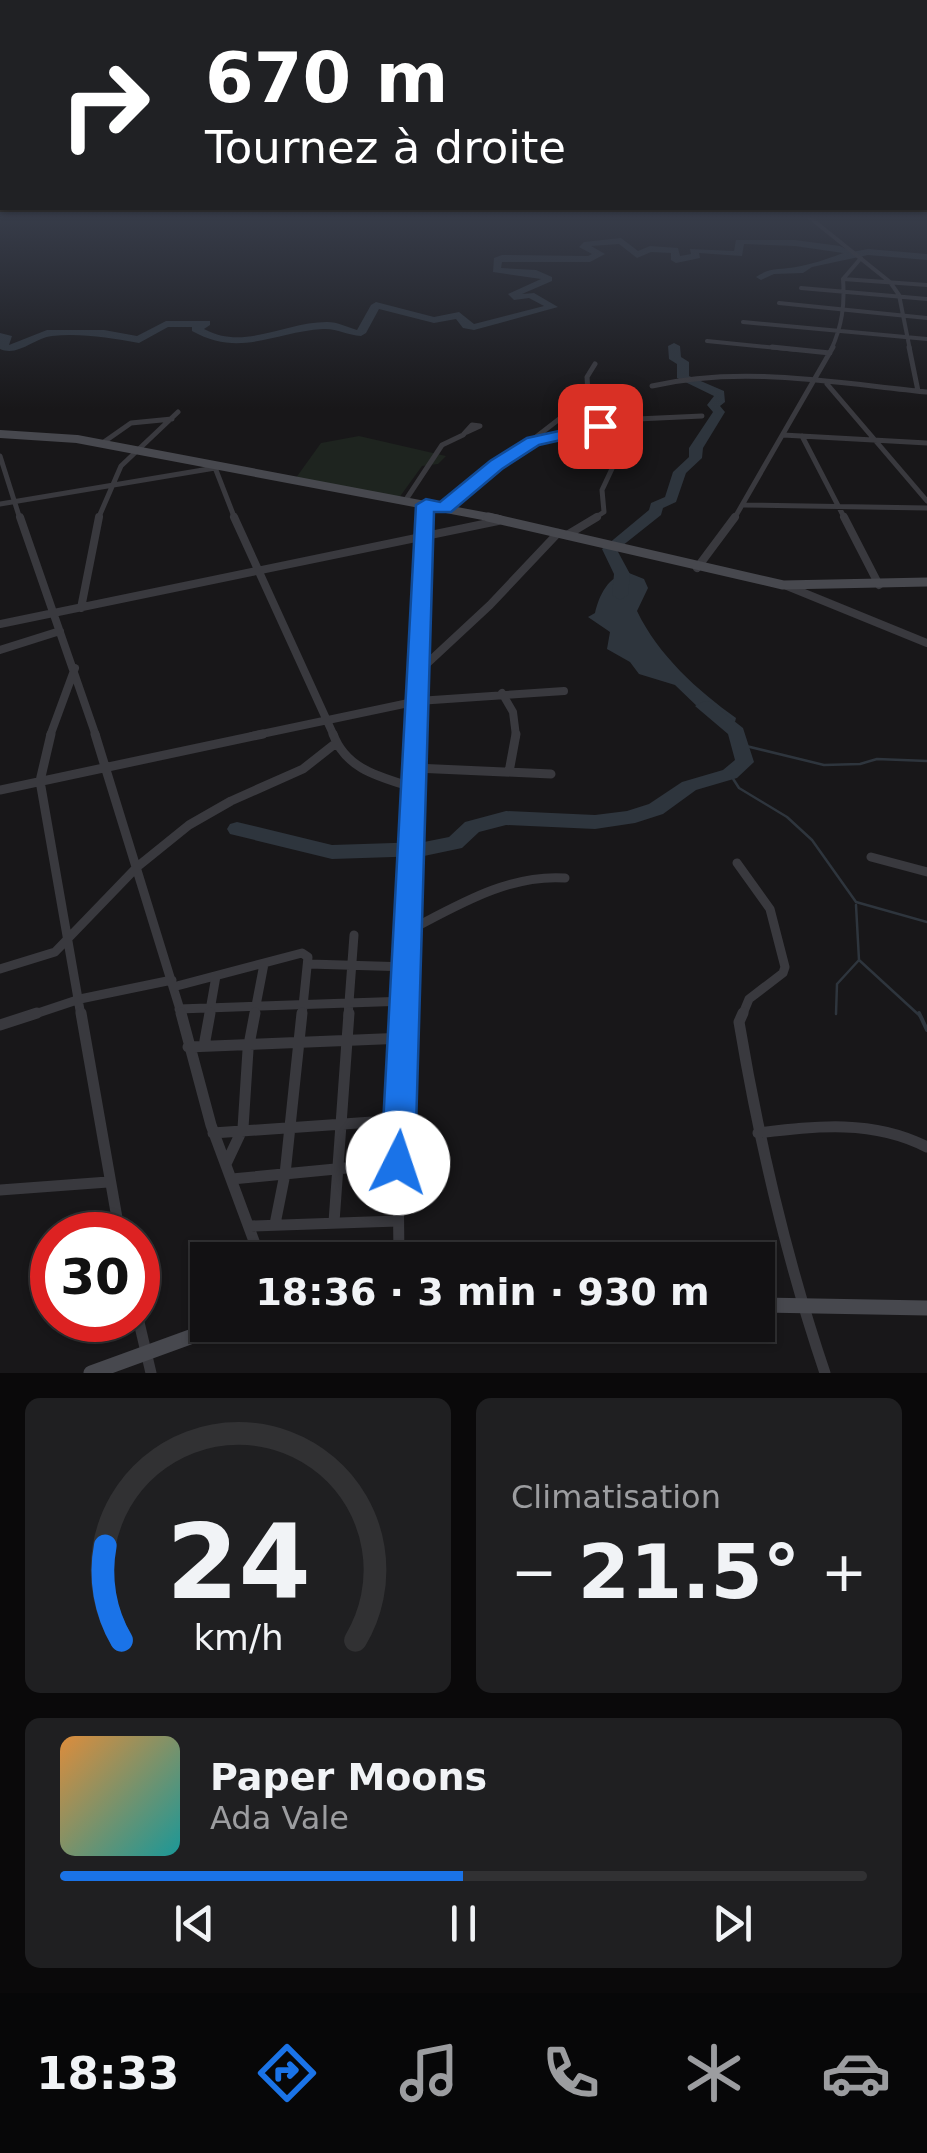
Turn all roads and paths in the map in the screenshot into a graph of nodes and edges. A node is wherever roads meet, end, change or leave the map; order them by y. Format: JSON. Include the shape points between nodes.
{"nodes":[{"id":1,"x":842,"y":281,"type":"edge"},
{"id":2,"x":879,"y":281,"type":"edge"},
{"id":3,"x":890,"y":282,"type":"junction"},
{"id":4,"x":927,"y":285,"type":"edge"},
{"id":5,"x":801,"y":288,"type":"dead end"},
{"id":6,"x":844,"y":291,"type":"junction"},
{"id":7,"x":899,"y":295,"type":"junction"},
{"id":8,"x":927,"y":299,"type":"edge"},
{"id":9,"x":779,"y":303,"type":"dead end"},
{"id":10,"x":843,"y":310,"type":"junction"},
{"id":11,"x":904,"y":316,"type":"junction"},
{"id":12,"x":927,"y":318,"type":"edge"},
{"id":13,"x":743,"y":322,"type":"dead end"},
{"id":14,"x":840,"y":332,"type":"junction"},
{"id":15,"x":906,"y":338,"type":"junction"},
{"id":16,"x":927,"y":340,"type":"edge"},
{"id":17,"x":707,"y":341,"type":"dead end"},
{"id":18,"x":830,"y":354,"type":"junction"},
{"id":19,"x":595,"y":364,"type":"dead end"},
{"id":20,"x":812,"y":383,"type":"junction"},
{"id":21,"x":827,"y":384,"type":"junction"},
{"id":22,"x":652,"y":386,"type":"dead end"},
{"id":23,"x":918,"y":391,"type":"junction"},
{"id":24,"x":927,"y":392,"type":"edge"},
{"id":25,"x":178,"y":412,"type":"dead end"},
{"id":26,"x":702,"y":416,"type":"dead end"},
{"id":27,"x":172,"y":419,"type":"junction"},
{"id":28,"x":468,"y":432,"type":"dead end"},
{"id":29,"x":0,"y":434,"type":"edge"},
{"id":30,"x":783,"y":435,"type":"junction"},
{"id":31,"x":802,"y":436,"type":"junction"},
{"id":32,"x":878,"y":441,"type":"junction"},
{"id":33,"x":533,"y":442,"type":"junction"},
{"id":34,"x":100,"y":444,"type":"junction"},
{"id":35,"x":927,"y":444,"type":"edge"},
{"id":36,"x":135,"y":450,"type":"junction"},
{"id":37,"x":0,"y":456,"type":"edge"},
{"id":38,"x":616,"y":458,"type":"dead end"},
{"id":39,"x":214,"y":466,"type":"junction"},
{"id":40,"x":108,"y":486,"type":"junction"},
{"id":41,"x":406,"y":501,"type":"junction"},
{"id":42,"x":927,"y":501,"type":"edge"},
{"id":43,"x":14,"y":502,"type":"junction"},
{"id":44,"x":0,"y":504,"type":"edge"},
{"id":45,"x":426,"y":505,"type":"junction"},
{"id":46,"x":744,"y":505,"type":"junction"},
{"id":47,"x":444,"y":508,"type":"junction"},
{"id":48,"x":841,"y":508,"type":"junction"},
{"id":49,"x":927,"y":508,"type":"edge"},
{"id":50,"x":502,"y":520,"type":"junction"},
{"id":51,"x":563,"y":534,"type":"junction"},
{"id":52,"x":423,"y":538,"type":"junction"},
{"id":53,"x":698,"y":568,"type":"junction"},
{"id":54,"x":256,"y":571,"type":"junction"},
{"id":55,"x":927,"y":582,"type":"edge"},
{"id":56,"x":783,"y":585,"type":"junction"},
{"id":57,"x":879,"y":585,"type":"junction"},
{"id":58,"x":81,"y":608,"type":"junction"},
{"id":59,"x":53,"y":614,"type":"junction"},
{"id":60,"x":0,"y":624,"type":"edge"},
{"id":61,"x":60,"y":631,"type":"junction"},
{"id":62,"x":927,"y":643,"type":"edge"},
{"id":63,"x":0,"y":650,"type":"edge"},
{"id":64,"x":75,"y":668,"type":"junction"},
{"id":65,"x":420,"y":671,"type":"junction"},
{"id":66,"x":564,"y":690,"type":"dead end"},
{"id":67,"x":502,"y":693,"type":"junction"},
{"id":68,"x":418,"y":701,"type":"junction"},
{"id":69,"x":328,"y":719,"type":"junction"},
{"id":70,"x":336,"y":743,"type":"junction"},
{"id":71,"x":104,"y":765,"type":"junction"},
{"id":72,"x":415,"y":768,"type":"junction"},
{"id":73,"x":508,"y":772,"type":"junction"},
{"id":74,"x":551,"y":774,"type":"dead end"},
{"id":75,"x":40,"y":782,"type":"junction"},
{"id":76,"x":415,"y":788,"type":"junction"},
{"id":77,"x":0,"y":790,"type":"edge"},
{"id":78,"x":871,"y":858,"type":"dead end"},
{"id":79,"x":737,"y":864,"type":"dead end"},
{"id":80,"x":137,"y":867,"type":"junction"},
{"id":81,"x":927,"y":872,"type":"edge"},
{"id":82,"x":565,"y":878,"type":"dead end"},
{"id":83,"x":410,"y":930,"type":"junction"},
{"id":84,"x":354,"y":934,"type":"dead end"},
{"id":85,"x":68,"y":942,"type":"junction"},
{"id":86,"x":264,"y":964,"type":"junction"},
{"id":87,"x":309,"y":964,"type":"junction"},
{"id":88,"x":353,"y":965,"type":"junction"},
{"id":89,"x":408,"y":967,"type":"junction"},
{"id":90,"x":0,"y":970,"type":"edge"},
{"id":91,"x":216,"y":976,"type":"junction"},
{"id":92,"x":172,"y":984,"type":"junction"},
{"id":93,"x":80,"y":1000,"type":"junction"},
{"id":94,"x":407,"y":1001,"type":"junction"},
{"id":95,"x":305,"y":1002,"type":"junction"},
{"id":96,"x":351,"y":1002,"type":"junction"},
{"id":97,"x":259,"y":1004,"type":"junction"},
{"id":98,"x":212,"y":1006,"type":"junction"},
{"id":99,"x":179,"y":1009,"type":"junction"},
{"id":100,"x":0,"y":1025,"type":"edge"},
{"id":101,"x":405,"y":1038,"type":"junction"},
{"id":102,"x":350,"y":1040,"type":"junction"},
{"id":103,"x":250,"y":1042,"type":"junction"},
{"id":104,"x":299,"y":1042,"type":"junction"},
{"id":105,"x":204,"y":1046,"type":"junction"},
{"id":106,"x":188,"y":1047,"type":"junction"},
{"id":107,"x":400,"y":1120,"type":"junction"},
{"id":108,"x":340,"y":1124,"type":"junction"},
{"id":109,"x":289,"y":1126,"type":"junction"},
{"id":110,"x":243,"y":1128,"type":"junction"},
{"id":111,"x":214,"y":1133,"type":"junction"},
{"id":112,"x":758,"y":1133,"type":"junction"},
{"id":113,"x":927,"y":1146,"type":"edge"},
{"id":114,"x":398,"y":1163,"type":"junction"},
{"id":115,"x":226,"y":1164,"type":"junction"},
{"id":116,"x":336,"y":1168,"type":"junction"},
{"id":117,"x":284,"y":1174,"type":"junction"},
{"id":118,"x":232,"y":1179,"type":"junction"},
{"id":119,"x":108,"y":1182,"type":"junction"},
{"id":120,"x":0,"y":1190,"type":"edge"},
{"id":121,"x":115,"y":1212,"type":"edge"},
{"id":122,"x":398,"y":1221,"type":"junction"},
{"id":123,"x":334,"y":1222,"type":"junction"},
{"id":124,"x":275,"y":1224,"type":"junction"},
{"id":125,"x":251,"y":1226,"type":"junction"},
{"id":126,"x":256,"y":1242,"type":"edge"},
{"id":127,"x":399,"y":1242,"type":"edge"},
{"id":128,"x":775,"y":1304,"type":"edge"},
{"id":129,"x":802,"y":1305,"type":"junction"},
{"id":130,"x":927,"y":1308,"type":"edge"},
{"id":131,"x":190,"y":1336,"type":"edge"},
{"id":132,"x":143,"y":1342,"type":"edge"},
{"id":133,"x":145,"y":1352,"type":"junction"},
{"id":134,"x":91,"y":1373,"type":"edge"},
{"id":135,"x":151,"y":1373,"type":"edge"},
{"id":136,"x":825,"y":1373,"type":"edge"}],
"edges":[{"from":1,"to":6,"type":"street"},
{"from":2,"to":3,"type":"street"},
{"from":3,"to":4,"type":"street"},
{"from":3,"to":7,"type":"street"},
{"from":5,"to":6,"type":"street"},
{"from":6,"to":7,"type":"street"},
{"from":6,"to":10,"type":"street"},
{"from":7,"to":8,"type":"street"},
{"from":7,"to":11,"type":"street"},
{"from":9,"to":10,"type":"street"},
{"from":10,"to":11,"type":"street"},
{"from":10,"to":14,"type":"street"},
{"from":11,"to":12,"type":"street"},
{"from":11,"to":15,"type":"street"},
{"from":13,"to":14,"type":"street"},
{"from":14,"to":15,"type":"street"},
{"from":14,"to":18,"type":"street"},
{"from":15,"to":16,"type":"street"},
{"from":15,"to":23,"type":"street"},
{"from":17,"to":18,"type":"street"},
{"from":18,"to":20,"type":"street"},
{"from":19,"to":33,"type":"street","via":[[587,395]]},
{"from":20,"to":21,"type":"street"},
{"from":20,"to":22,"type":"street","via":[[692,376]]},
{"from":20,"to":30,"type":"street"},
{"from":21,"to":23,"type":"street"},
{"from":21,"to":32,"type":"street"},
{"from":23,"to":24,"type":"street"},
{"from":25,"to":27,"type":"street"},
{"from":26,"to":33,"type":"street","via":[[637,419]]},
{"from":27,"to":34,"type":"street","via":[[131,423]]},
{"from":27,"to":36,"type":"street"},
{"from":28,"to":41,"type":"street","via":[[442,445]]},
{"from":29,"to":34,"type":"street"},
{"from":30,"to":31,"type":"street"},
{"from":30,"to":46,"type":"street"},
{"from":31,"to":32,"type":"street"},
{"from":31,"to":48,"type":"street"},
{"from":32,"to":35,"type":"street"},
{"from":32,"to":42,"type":"street"},
{"from":33,"to":47,"type":"street"},
{"from":34,"to":36,"type":"street"},
{"from":36,"to":39,"type":"street"},
{"from":36,"to":40,"type":"street"},
{"from":37,"to":43,"type":"street"},
{"from":38,"to":51,"type":"street","via":[[602,490],[604,512]]},
{"from":39,"to":40,"type":"street"},
{"from":39,"to":41,"type":"street"},
{"from":39,"to":54,"type":"street"},
{"from":40,"to":43,"type":"street"},
{"from":40,"to":58,"type":"street"},
{"from":41,"to":45,"type":"street"},
{"from":43,"to":44,"type":"street"},
{"from":43,"to":59,"type":"street"},
{"from":45,"to":47,"type":"street"},
{"from":45,"to":52,"type":"street"},
{"from":46,"to":48,"type":"street"},
{"from":46,"to":53,"type":"street"},
{"from":47,"to":50,"type":"street"},
{"from":48,"to":49,"type":"street"},
{"from":48,"to":57,"type":"street"},
{"from":50,"to":51,"type":"street"},
{"from":50,"to":52,"type":"street"},
{"from":51,"to":53,"type":"street"},
{"from":51,"to":65,"type":"street"},
{"from":52,"to":54,"type":"street"},
{"from":52,"to":65,"type":"street"},
{"from":53,"to":56,"type":"street"},
{"from":54,"to":58,"type":"street"},
{"from":54,"to":69,"type":"street"},
{"from":55,"to":57,"type":"street"},
{"from":56,"to":57,"type":"street"},
{"from":56,"to":62,"type":"street"},
{"from":58,"to":59,"type":"street"},
{"from":59,"to":60,"type":"street"},
{"from":59,"to":61,"type":"street"},
{"from":61,"to":63,"type":"street"},
{"from":61,"to":64,"type":"street"},
{"from":64,"to":71,"type":"street"},
{"from":64,"to":75,"type":"street"},
{"from":65,"to":68,"type":"street"},
{"from":66,"to":67,"type":"street"},
{"from":67,"to":68,"type":"street"},
{"from":67,"to":73,"type":"street","via":[[517,732]]},
{"from":68,"to":69,"type":"street"},
{"from":68,"to":72,"type":"street"},
{"from":69,"to":70,"type":"street"},
{"from":69,"to":71,"type":"street"},
{"from":70,"to":76,"type":"street","via":[[364,771]]},
{"from":70,"to":80,"type":"street","via":[[303,769],[189,825]]},
{"from":71,"to":75,"type":"street"},
{"from":71,"to":80,"type":"street"},
{"from":72,"to":73,"type":"street"},
{"from":72,"to":76,"type":"street"},
{"from":73,"to":74,"type":"street"},
{"from":75,"to":77,"type":"street"},
{"from":75,"to":85,"type":"street"},
{"from":76,"to":83,"type":"street"},
{"from":78,"to":81,"type":"street"},
{"from":79,"to":112,"type":"street","via":[[770,908],[785,967],[749,1000],[740,1022]]},
{"from":80,"to":85,"type":"street"},
{"from":80,"to":92,"type":"street"},
{"from":82,"to":83,"type":"street","via":[[546,874],[507,887]]},
{"from":83,"to":89,"type":"street"},
{"from":84,"to":88,"type":"street"},
{"from":85,"to":90,"type":"street"},
{"from":85,"to":93,"type":"street"},
{"from":86,"to":87,"type":"street","via":[[305,953]]},
{"from":86,"to":91,"type":"street"},
{"from":86,"to":97,"type":"street"},
{"from":87,"to":88,"type":"street"},
{"from":87,"to":95,"type":"street"},
{"from":88,"to":89,"type":"street"},
{"from":88,"to":96,"type":"street"},
{"from":89,"to":94,"type":"street"},
{"from":91,"to":92,"type":"street"},
{"from":91,"to":98,"type":"street"},
{"from":92,"to":93,"type":"street"},
{"from":92,"to":99,"type":"street"},
{"from":93,"to":100,"type":"street"},
{"from":93,"to":119,"type":"street"},
{"from":94,"to":96,"type":"street"},
{"from":94,"to":101,"type":"street"},
{"from":95,"to":96,"type":"street"},
{"from":95,"to":97,"type":"street"},
{"from":95,"to":104,"type":"street"},
{"from":96,"to":102,"type":"street"},
{"from":97,"to":98,"type":"street"},
{"from":97,"to":103,"type":"street"},
{"from":98,"to":99,"type":"street"},
{"from":98,"to":105,"type":"street"},
{"from":99,"to":106,"type":"street"},
{"from":101,"to":102,"type":"street"},
{"from":101,"to":107,"type":"street"},
{"from":102,"to":104,"type":"street"},
{"from":102,"to":108,"type":"street"},
{"from":103,"to":104,"type":"street"},
{"from":103,"to":105,"type":"street"},
{"from":103,"to":110,"type":"street"},
{"from":104,"to":109,"type":"street"},
{"from":105,"to":106,"type":"street"},
{"from":106,"to":111,"type":"street"},
{"from":107,"to":108,"type":"street"},
{"from":107,"to":114,"type":"street"},
{"from":108,"to":109,"type":"street"},
{"from":108,"to":116,"type":"street"},
{"from":109,"to":110,"type":"street"},
{"from":109,"to":117,"type":"street"},
{"from":110,"to":111,"type":"street"},
{"from":110,"to":115,"type":"street"},
{"from":111,"to":115,"type":"street"},
{"from":112,"to":113,"type":"street","via":[[863,1128],[899,1132]]},
{"from":112,"to":129,"type":"street"},
{"from":114,"to":116,"type":"street"},
{"from":114,"to":122,"type":"street"},
{"from":115,"to":118,"type":"street"},
{"from":116,"to":117,"type":"street"},
{"from":116,"to":123,"type":"street"},
{"from":117,"to":118,"type":"street"},
{"from":117,"to":124,"type":"street"},
{"from":118,"to":125,"type":"street"},
{"from":119,"to":120,"type":"street"},
{"from":119,"to":121,"type":"street"},
{"from":122,"to":123,"type":"street"},
{"from":122,"to":127,"type":"street"},
{"from":123,"to":124,"type":"street"},
{"from":124,"to":125,"type":"street"},
{"from":125,"to":126,"type":"street"},
{"from":128,"to":129,"type":"street"},
{"from":129,"to":130,"type":"street"},
{"from":129,"to":136,"type":"street"},
{"from":131,"to":133,"type":"street"},
{"from":132,"to":133,"type":"street"},
{"from":133,"to":134,"type":"street"},
{"from":133,"to":135,"type":"street"}]}
